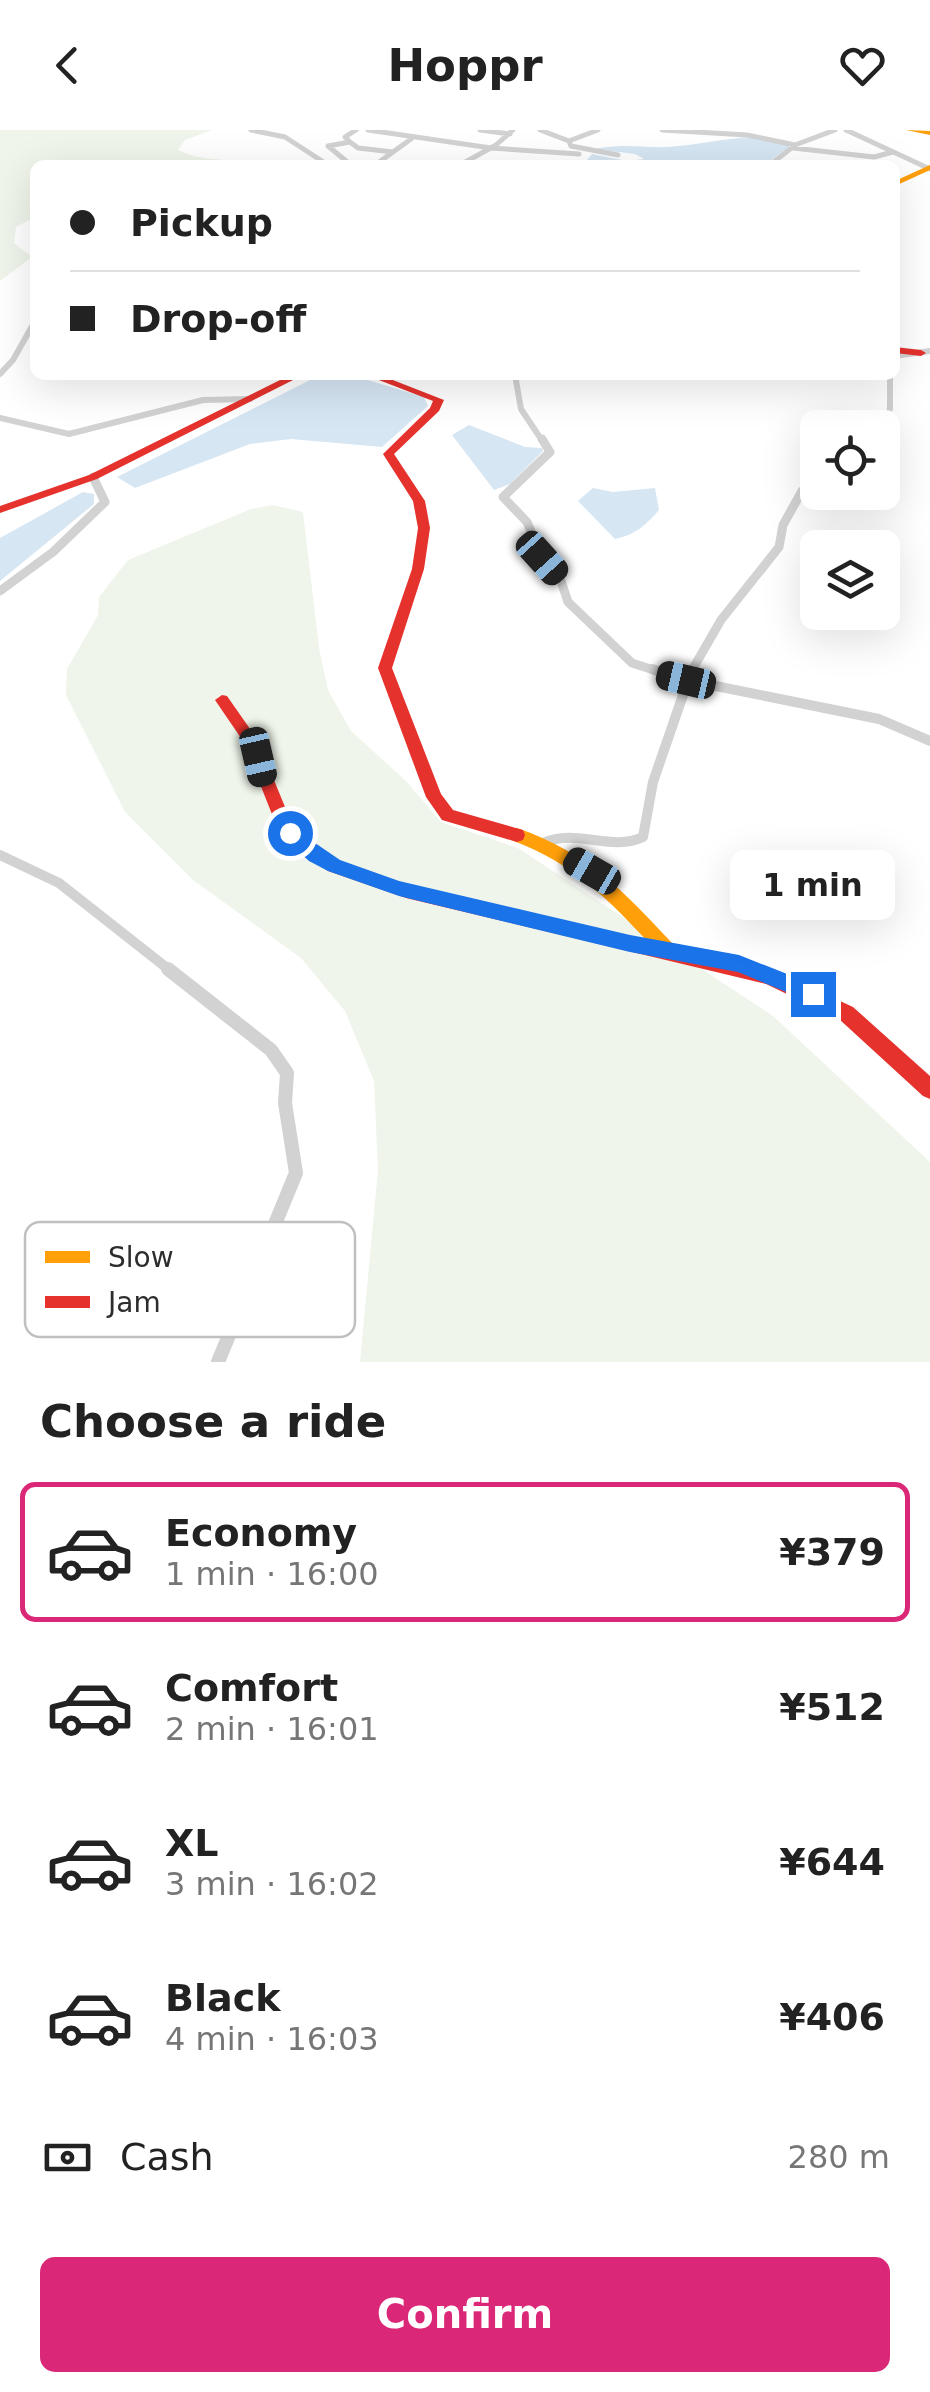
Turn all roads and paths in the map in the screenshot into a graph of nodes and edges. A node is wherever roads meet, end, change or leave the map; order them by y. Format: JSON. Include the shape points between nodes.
{"nodes":[{"id":1,"x":251,"y":130,"type":"edge"},
{"id":2,"x":356,"y":130,"type":"edge"},
{"id":3,"x":368,"y":130,"type":"edge"},
{"id":4,"x":480,"y":130,"type":"edge"},
{"id":5,"x":540,"y":130,"type":"edge"},
{"id":6,"x":598,"y":130,"type":"edge"},
{"id":7,"x":662,"y":130,"type":"edge"},
{"id":8,"x":835,"y":130,"type":"edge"},
{"id":9,"x":846,"y":130,"type":"edge"},
{"id":10,"x":909,"y":130,"type":"edge"},
{"id":11,"x":511,"y":132,"type":"edge"},
{"id":12,"x":930,"y":133,"type":"edge"},
{"id":13,"x":412,"y":138,"type":"junction"},
{"id":14,"x":569,"y":141,"type":"junction"},
{"id":15,"x":350,"y":142,"type":"junction"},
{"id":16,"x":794,"y":146,"type":"junction"},
{"id":17,"x":492,"y":148,"type":"junction"},
{"id":18,"x":393,"y":152,"type":"junction"},
{"id":19,"x":580,"y":152,"type":"junction"},
{"id":20,"x":892,"y":152,"type":"junction"},
{"id":21,"x":618,"y":155,"type":"dead end"},
{"id":22,"x":320,"y":160,"type":"edge"},
{"id":23,"x":345,"y":160,"type":"edge"},
{"id":24,"x":382,"y":160,"type":"edge"},
{"id":25,"x":469,"y":160,"type":"edge"},
{"id":26,"x":578,"y":160,"type":"edge"},
{"id":27,"x":776,"y":160,"type":"edge"},
{"id":28,"x":929,"y":168,"type":"edge"},
{"id":29,"x":900,"y":182,"type":"edge"},
{"id":30,"x":30,"y":330,"type":"edge"},
{"id":31,"x":925,"y":352,"type":"edge"},
{"id":32,"x":900,"y":353,"type":"edge"},
{"id":33,"x":0,"y":374,"type":"edge"},
{"id":34,"x":288,"y":380,"type":"edge"},
{"id":35,"x":385,"y":380,"type":"edge"},
{"id":36,"x":516,"y":380,"type":"edge"},
{"id":37,"x":890,"y":380,"type":"edge"},
{"id":38,"x":250,"y":400,"type":"junction"},
{"id":39,"x":889,"y":410,"type":"edge"},
{"id":40,"x":0,"y":418,"type":"edge"},
{"id":41,"x":94,"y":477,"type":"junction"},
{"id":42,"x":800,"y":495,"type":"edge"},
{"id":43,"x":0,"y":510,"type":"edge"},
{"id":44,"x":0,"y":591,"type":"edge"},
{"id":45,"x":686,"y":680,"type":"junction"},
{"id":46,"x":222,"y":700,"type":"dead end"},
{"id":47,"x":930,"y":741,"type":"edge"},
{"id":48,"x":543,"y":843,"type":"junction"},
{"id":49,"x":0,"y":855,"type":"edge"},
{"id":50,"x":667,"y":950,"type":"junction"},
{"id":51,"x":930,"y":1090,"type":"edge"},
{"id":52,"x":276,"y":1222,"type":"edge"},
{"id":53,"x":228,"y":1337,"type":"edge"},
{"id":54,"x":218,"y":1362,"type":"edge"}],
"edges":[{"from":1,"to":22,"type":"street","via":[[285,137]]},
{"from":2,"to":15,"type":"street","via":[[344,138]]},
{"from":3,"to":13,"type":"street"},
{"from":4,"to":11,"type":"street"},
{"from":5,"to":14,"type":"street"},
{"from":6,"to":14,"type":"street"},
{"from":7,"to":16,"type":"street","via":[[764,136]]},
{"from":8,"to":16,"type":"street"},
{"from":9,"to":20,"type":"street"},
{"from":10,"to":12,"type":"main road"},
{"from":11,"to":17,"type":"street"},
{"from":13,"to":17,"type":"street"},
{"from":13,"to":18,"type":"street"},
{"from":14,"to":19,"type":"street"},
{"from":15,"to":18,"type":"street"},
{"from":15,"to":23,"type":"street","via":[[328,146]]},
{"from":16,"to":20,"type":"street","via":[[874,157]]},
{"from":16,"to":27,"type":"street"},
{"from":17,"to":19,"type":"street"},
{"from":17,"to":25,"type":"street"},
{"from":18,"to":24,"type":"street"},
{"from":19,"to":21,"type":"street"},
{"from":19,"to":26,"type":"street"},
{"from":20,"to":28,"type":"street"},
{"from":28,"to":29,"type":"main road"},
{"from":30,"to":33,"type":"street"},
{"from":31,"to":32,"type":"main road"},
{"from":34,"to":38,"type":"main road"},
{"from":35,"to":48,"type":"main road","via":[[439,400],[388,454],[420,506],[423,530],[385,668],[434,797],[448,814]]},
{"from":36,"to":45,"type":"street","via":[[522,409],[550,452],[504,497],[528,522],[568,602],[617,652]]},
{"from":37,"to":39,"type":"street"},
{"from":38,"to":40,"type":"street","via":[[202,400],[68,434]]},
{"from":38,"to":41,"type":"main road"},
{"from":41,"to":43,"type":"main road"},
{"from":41,"to":44,"type":"street","via":[[106,502]]},
{"from":42,"to":45,"type":"street","via":[[778,548],[720,620]]},
{"from":45,"to":47,"type":"street","via":[[879,719]]},
{"from":45,"to":48,"type":"street","via":[[653,782],[644,837],[630,843],[564,833]]},
{"from":46,"to":50,"type":"main road","via":[[253,738],[274,807],[316,856],[399,888]]},
{"from":48,"to":50,"type":"main road","via":[[592,871]]},
{"from":49,"to":52,"type":"street","via":[[60,883],[271,1050],[287,1073],[296,1173]]},
{"from":50,"to":51,"type":"main road","via":[[739,964],[813,994],[877,1036]]},
{"from":53,"to":54,"type":"street"}]}
